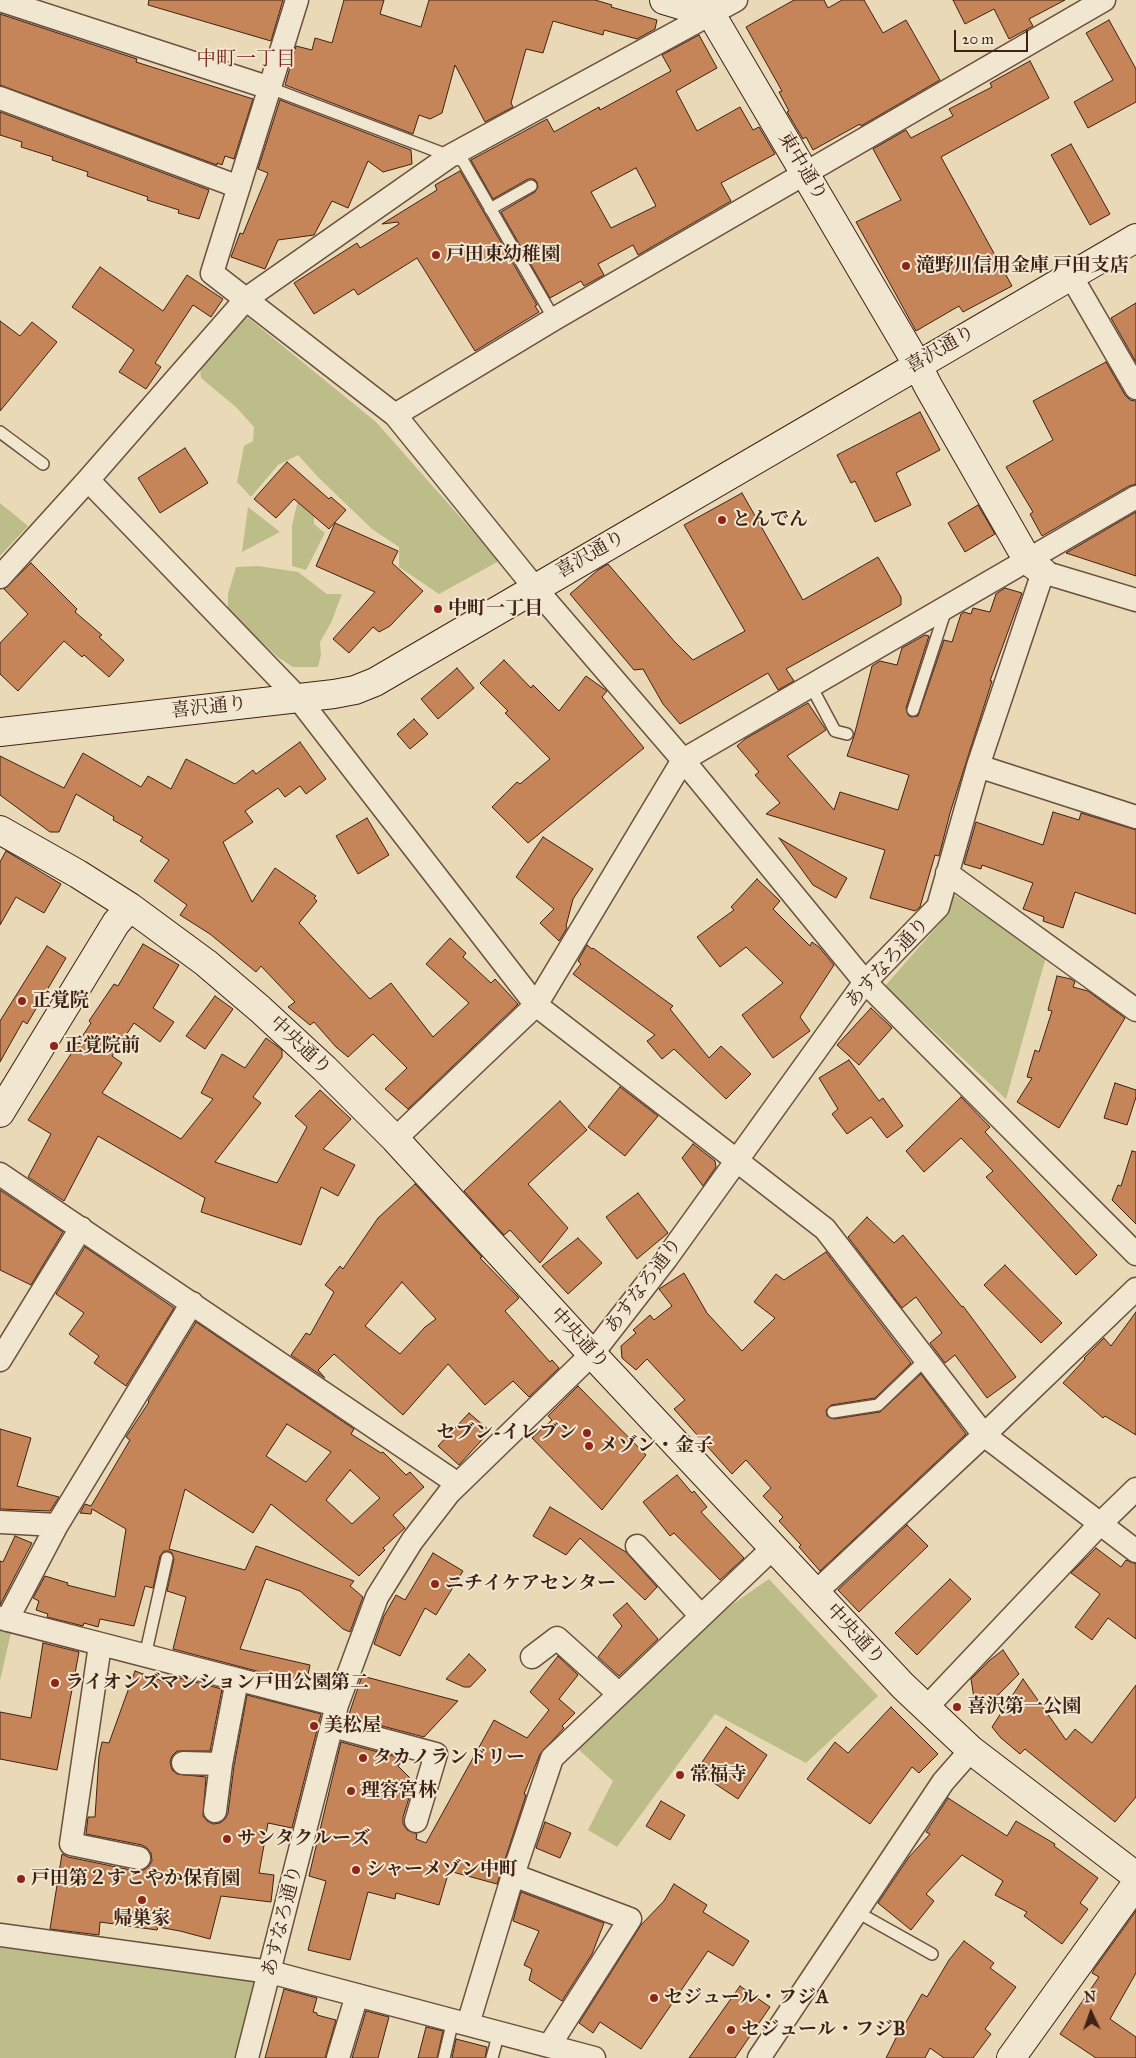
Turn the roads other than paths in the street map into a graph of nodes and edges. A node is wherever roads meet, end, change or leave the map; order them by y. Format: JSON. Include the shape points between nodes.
{"nodes":[{"id":1,"x":0,"y":0,"type":"edge"},
{"id":2,"x":297,"y":0,"type":"edge"},
{"id":3,"x":664,"y":0,"type":"edge"},
{"id":4,"x":736,"y":0,"type":"edge"},
{"id":5,"x":1104,"y":0,"type":"edge"},
{"id":6,"x":711,"y":14,"type":"junction"},
{"id":7,"x":270,"y":88,"type":"junction"},
{"id":8,"x":0,"y":98,"type":"edge"},
{"id":9,"x":450,"y":156,"type":"junction"},
{"id":10,"x":806,"y":172,"type":"junction"},
{"id":11,"x":532,"y":186,"type":"dead end"},
{"id":12,"x":239,"y":187,"type":"junction"},
{"id":13,"x":490,"y":209,"type":"junction"},
{"id":14,"x":1136,"y":238,"type":"edge"},
{"id":15,"x":1071,"y":276,"type":"junction"},
{"id":16,"x":246,"y":299,"type":"junction"},
{"id":17,"x":554,"y":318,"type":"junction"},
{"id":18,"x":917,"y":364,"type":"junction"},
{"id":19,"x":1136,"y":388,"type":"edge"},
{"id":20,"x":395,"y":415,"type":"junction"},
{"id":21,"x":0,"y":432,"type":"edge"},
{"id":22,"x":43,"y":464,"type":"dead end"},
{"id":23,"x":88,"y":480,"type":"junction"},
{"id":24,"x":1136,"y":497,"type":"edge"},
{"id":25,"x":1035,"y":566,"type":"junction"},
{"id":26,"x":0,"y":577,"type":"edge"},
{"id":27,"x":535,"y":588,"type":"junction"},
{"id":28,"x":1136,"y":600,"type":"edge"},
{"id":29,"x":946,"y":607,"type":"junction"},
{"id":30,"x":811,"y":686,"type":"junction"},
{"id":31,"x":298,"y":698,"type":"junction"},
{"id":32,"x":913,"y":710,"type":"dead end"},
{"id":33,"x":0,"y":732,"type":"edge"},
{"id":34,"x":847,"y":734,"type":"dead end"},
{"id":35,"x":684,"y":760,"type":"junction"},
{"id":36,"x":978,"y":766,"type":"junction"},
{"id":37,"x":1136,"y":818,"type":"edge"},
{"id":38,"x":0,"y":830,"type":"edge"},
{"id":39,"x":948,"y":873,"type":"junction"},
{"id":40,"x":130,"y":907,"type":"junction"},
{"id":41,"x":865,"y":982,"type":"junction"},
{"id":42,"x":536,"y":1005,"type":"junction"},
{"id":43,"x":1136,"y":1010,"type":"edge"},
{"id":44,"x":0,"y":1113,"type":"edge"},
{"id":45,"x":395,"y":1139,"type":"junction"},
{"id":46,"x":737,"y":1160,"type":"junction"},
{"id":47,"x":0,"y":1174,"type":"edge"},
{"id":48,"x":81,"y":1228,"type":"junction"},
{"id":49,"x":1136,"y":1253,"type":"edge"},
{"id":50,"x":1136,"y":1289,"type":"edge"},
{"id":51,"x":192,"y":1304,"type":"junction"},
{"id":52,"x":592,"y":1354,"type":"junction"},
{"id":53,"x":0,"y":1360,"type":"edge"},
{"id":54,"x":926,"y":1360,"type":"junction"},
{"id":55,"x":833,"y":1412,"type":"dead end"},
{"id":56,"x":984,"y":1435,"type":"junction"},
{"id":57,"x":458,"y":1484,"type":"junction"},
{"id":58,"x":1136,"y":1489,"type":"edge"},
{"id":59,"x":0,"y":1522,"type":"edge"},
{"id":60,"x":1100,"y":1524,"type":"junction"},
{"id":61,"x":57,"y":1525,"type":"junction"},
{"id":62,"x":637,"y":1546,"type":"dead end"},
{"id":63,"x":773,"y":1548,"type":"junction"},
{"id":64,"x":1136,"y":1551,"type":"edge"},
{"id":65,"x":167,"y":1558,"type":"dead end"},
{"id":66,"x":815,"y":1593,"type":"junction"},
{"id":67,"x":701,"y":1616,"type":"junction"},
{"id":68,"x":4,"y":1619,"type":"edge"},
{"id":69,"x":100,"y":1645,"type":"junction"},
{"id":70,"x":145,"y":1656,"type":"junction"},
{"id":71,"x":532,"y":1657,"type":"dead end"},
{"id":72,"x":237,"y":1680,"type":"junction"},
{"id":73,"x":619,"y":1694,"type":"junction"},
{"id":74,"x":926,"y":1708,"type":"junction"},
{"id":75,"x":334,"y":1716,"type":"junction"},
{"id":76,"x":971,"y":1750,"type":"junction"},
{"id":77,"x":183,"y":1763,"type":"dead end"},
{"id":78,"x":221,"y":1764,"type":"junction"},
{"id":79,"x":215,"y":1811,"type":"dead end"},
{"id":80,"x":416,"y":1821,"type":"dead end"},
{"id":81,"x":139,"y":1858,"type":"dead end"},
{"id":82,"x":513,"y":1875,"type":"junction"},
{"id":83,"x":1136,"y":1876,"type":"edge"},
{"id":84,"x":1136,"y":1884,"type":"edge"},
{"id":85,"x":857,"y":1912,"type":"junction"},
{"id":86,"x":0,"y":1935,"type":"edge"},
{"id":87,"x":932,"y":1954,"type":"dead end"},
{"id":88,"x":270,"y":1972,"type":"junction"},
{"id":89,"x":357,"y":1995,"type":"junction"},
{"id":90,"x":460,"y":2022,"type":"junction"},
{"id":91,"x":499,"y":2032,"type":"junction"},
{"id":92,"x":562,"y":2052,"type":"edge"},
{"id":93,"x":247,"y":2058,"type":"edge"},
{"id":94,"x":338,"y":2058,"type":"edge"},
{"id":95,"x":444,"y":2058,"type":"edge"},
{"id":96,"x":492,"y":2058,"type":"edge"},
{"id":97,"x":594,"y":2058,"type":"edge"},
{"id":98,"x":759,"y":2058,"type":"edge"},
{"id":99,"x":1011,"y":2058,"type":"edge"}],
"edges":[{"from":1,"to":7,"type":"street"},
{"from":2,"to":7,"type":"street"},
{"from":3,"to":6,"type":"street"},
{"from":4,"to":6,"type":"street"},
{"from":5,"to":10,"type":"street"},
{"from":6,"to":9,"type":"street"},
{"from":6,"to":10,"type":"street","name":"東中通り"},
{"from":7,"to":9,"type":"lane"},
{"from":7,"to":12,"type":"street"},
{"from":8,"to":12,"type":"street"},
{"from":9,"to":13,"type":"lane","via":[[463,161]]},
{"from":9,"to":16,"type":"street"},
{"from":10,"to":17,"type":"street"},
{"from":10,"to":18,"type":"street","name":"東中通り"},
{"from":11,"to":13,"type":"lane"},
{"from":12,"to":16,"type":"street","via":[[212,273]]},
{"from":13,"to":17,"type":"lane"},
{"from":14,"to":15,"type":"street","name":"喜沢通り"},
{"from":15,"to":18,"type":"street","name":"喜沢通り"},
{"from":15,"to":19,"type":"street"},
{"from":16,"to":20,"type":"street"},
{"from":16,"to":23,"type":"street"},
{"from":17,"to":20,"type":"street"},
{"from":18,"to":25,"type":"street","name":"東中通り"},
{"from":18,"to":27,"type":"street","name":"喜沢通り"},
{"from":20,"to":27,"type":"street"},
{"from":21,"to":22,"type":"lane"},
{"from":23,"to":26,"type":"street"},
{"from":23,"to":31,"type":"street"},
{"from":24,"to":25,"type":"street"},
{"from":25,"to":28,"type":"street"},
{"from":25,"to":29,"type":"street"},
{"from":25,"to":36,"type":"street","name":"あすなろ通り"},
{"from":27,"to":31,"type":"street","name":"喜沢通り","via":[[375,682],[355,690]]},
{"from":27,"to":35,"type":"street"},
{"from":29,"to":30,"type":"street"},
{"from":29,"to":32,"type":"lane"},
{"from":30,"to":34,"type":"lane","via":[[835,731]]},
{"from":30,"to":35,"type":"street"},
{"from":31,"to":33,"type":"street","name":"喜沢通り"},
{"from":31,"to":42,"type":"street"},
{"from":35,"to":41,"type":"street"},
{"from":35,"to":42,"type":"street"},
{"from":36,"to":37,"type":"street"},
{"from":36,"to":39,"type":"street","name":"あすなろ通り"},
{"from":38,"to":40,"type":"street","name":"中央通り"},
{"from":39,"to":41,"type":"street","name":"あすなろ通り","via":[[938,907]]},
{"from":39,"to":43,"type":"street"},
{"from":40,"to":44,"type":"street","via":[[116,923]]},
{"from":40,"to":45,"type":"street","name":"中央通り","via":[[260,1009]]},
{"from":41,"to":46,"type":"street","name":"あすなろ通り"},
{"from":41,"to":49,"type":"street"},
{"from":42,"to":45,"type":"street"},
{"from":42,"to":46,"type":"street"},
{"from":45,"to":52,"type":"street","name":"中央通り"},
{"from":46,"to":52,"type":"street","name":"あすなろ通り"},
{"from":46,"to":54,"type":"street","via":[[825,1229]]},
{"from":47,"to":48,"type":"street"},
{"from":48,"to":51,"type":"street"},
{"from":48,"to":53,"type":"street"},
{"from":50,"to":56,"type":"street"},
{"from":51,"to":57,"type":"street"},
{"from":51,"to":61,"type":"street"},
{"from":52,"to":57,"type":"street","name":"あすなろ通り"},
{"from":52,"to":63,"type":"street","name":"中央通り"},
{"from":54,"to":55,"type":"lane","via":[[878,1405]]},
{"from":54,"to":56,"type":"street"},
{"from":56,"to":60,"type":"street"},
{"from":56,"to":66,"type":"street"},
{"from":57,"to":75,"type":"street","name":"あすなろ通り","via":[[412,1541],[377,1597]]},
{"from":58,"to":60,"type":"street"},
{"from":59,"to":61,"type":"street"},
{"from":60,"to":64,"type":"street"},
{"from":60,"to":74,"type":"street"},
{"from":61,"to":68,"type":"street"},
{"from":62,"to":67,"type":"street"},
{"from":63,"to":66,"type":"street","name":"中央通り"},
{"from":63,"to":67,"type":"street"},
{"from":65,"to":70,"type":"lane"},
{"from":66,"to":74,"type":"street","name":"中央通り"},
{"from":67,"to":73,"type":"street"},
{"from":68,"to":69,"type":"street"},
{"from":69,"to":70,"type":"street"},
{"from":69,"to":81,"type":"street","via":[[71,1844]]},
{"from":70,"to":72,"type":"street"},
{"from":71,"to":73,"type":"street","via":[[557,1638]]},
{"from":72,"to":75,"type":"street"},
{"from":72,"to":78,"type":"street"},
{"from":73,"to":82,"type":"street","via":[[552,1758]]},
{"from":74,"to":76,"type":"street","name":"中央通り"},
{"from":75,"to":80,"type":"street","via":[[436,1754]]},
{"from":75,"to":88,"type":"street","name":"あすなろ通り"},
{"from":76,"to":83,"type":"street","name":"中央通り"},
{"from":76,"to":85,"type":"street","via":[[943,1782]]},
{"from":77,"to":78,"type":"street"},
{"from":78,"to":79,"type":"street"},
{"from":82,"to":90,"type":"street"},
{"from":82,"to":92,"type":"street","via":[[630,1919]]},
{"from":84,"to":99,"type":"street"},
{"from":85,"to":87,"type":"lane"},
{"from":85,"to":98,"type":"street"},
{"from":86,"to":88,"type":"street"},
{"from":88,"to":89,"type":"street"},
{"from":88,"to":93,"type":"street","name":"あすなろ通り"},
{"from":89,"to":90,"type":"street"},
{"from":89,"to":94,"type":"street"},
{"from":90,"to":91,"type":"street"},
{"from":90,"to":95,"type":"lane"},
{"from":91,"to":92,"type":"street"},
{"from":91,"to":96,"type":"lane"},
{"from":92,"to":97,"type":"street"}]}
